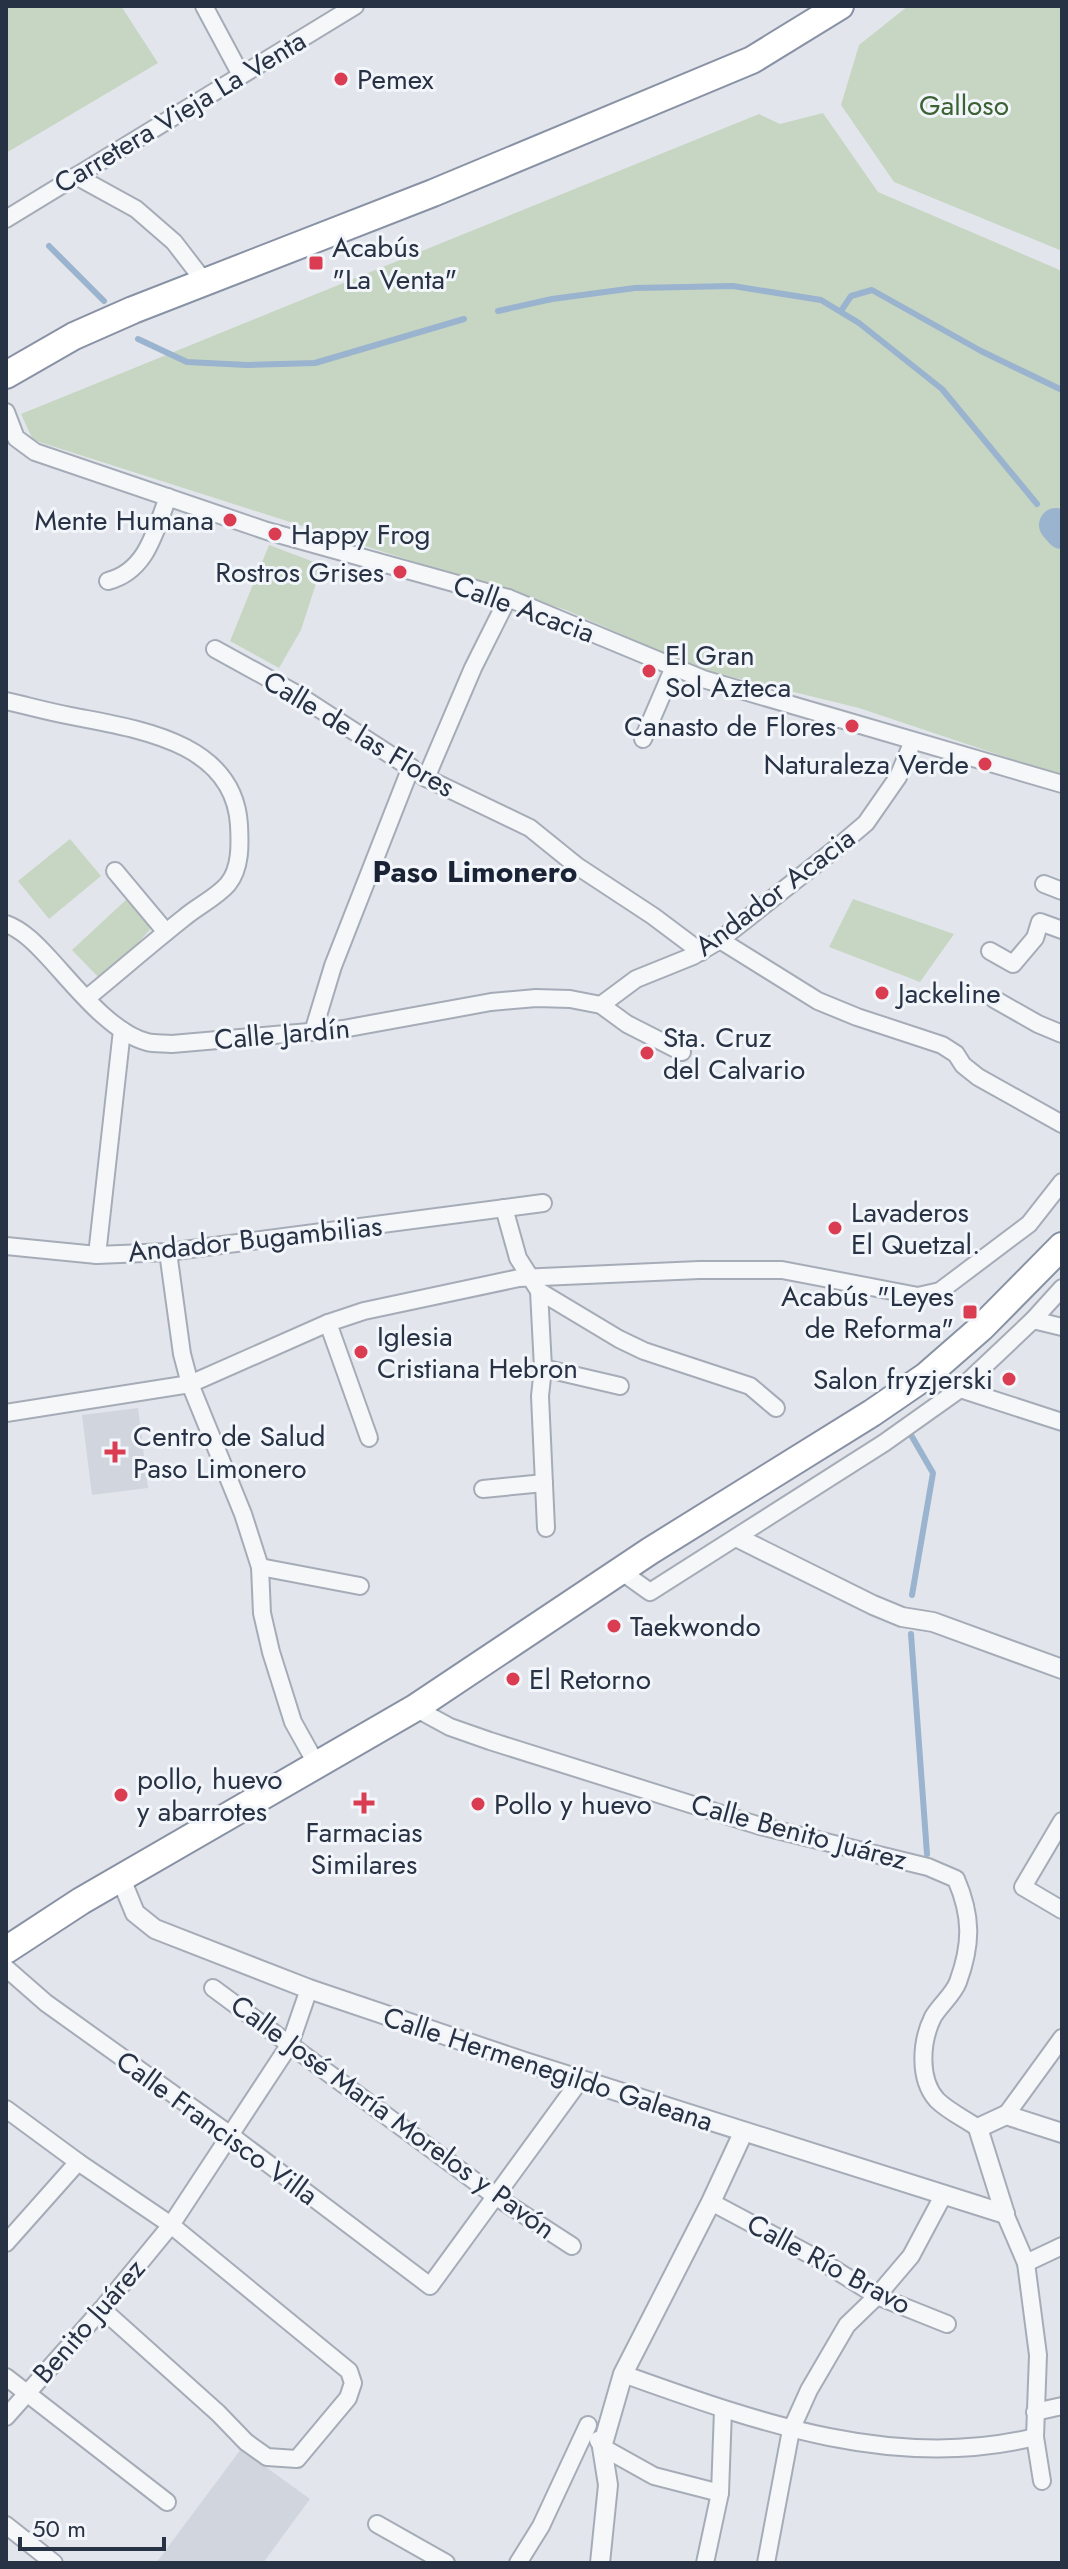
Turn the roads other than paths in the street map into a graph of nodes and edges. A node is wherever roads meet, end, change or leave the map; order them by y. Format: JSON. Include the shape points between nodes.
{"nodes":[{"id":1,"x":204,"y":6,"type":"edge"},
{"id":2,"x":355,"y":6,"type":"edge"},
{"id":3,"x":840,"y":6,"type":"edge"},
{"id":4,"x":241,"y":75,"type":"junction"},
{"id":5,"x":76,"y":176,"type":"junction"},
{"id":6,"x":6,"y":219,"type":"edge"},
{"id":7,"x":204,"y":281,"type":"junction"},
{"id":8,"x":6,"y":375,"type":"edge"},
{"id":9,"x":6,"y":412,"type":"edge"},
{"id":10,"x":168,"y":497,"type":"junction"},
{"id":11,"x":108,"y":581,"type":"dead end"},
{"id":12,"x":508,"y":598,"type":"junction"},
{"id":13,"x":215,"y":649,"type":"dead end"},
{"id":14,"x":674,"y":667,"type":"junction"},
{"id":15,"x":6,"y":701,"type":"edge"},
{"id":16,"x":643,"y":739,"type":"dead end"},
{"id":17,"x":913,"y":741,"type":"junction"},
{"id":18,"x":411,"y":767,"type":"junction"},
{"id":19,"x":426,"y":778,"type":"junction"},
{"id":20,"x":1062,"y":784,"type":"edge"},
{"id":21,"x":115,"y":871,"type":"dead end"},
{"id":22,"x":1044,"y":884,"type":"dead end"},
{"id":23,"x":1062,"y":891,"type":"edge"},
{"id":24,"x":6,"y":924,"type":"edge"},
{"id":25,"x":1062,"y":930,"type":"edge"},
{"id":26,"x":166,"y":932,"type":"junction"},
{"id":27,"x":720,"y":940,"type":"junction"},
{"id":28,"x":990,"y":951,"type":"dead end"},
{"id":29,"x":701,"y":952,"type":"junction"},
{"id":30,"x":87,"y":998,"type":"junction"},
{"id":31,"x":994,"y":999,"type":"dead end"},
{"id":32,"x":601,"y":1005,"type":"junction"},
{"id":33,"x":122,"y":1030,"type":"junction"},
{"id":34,"x":313,"y":1032,"type":"junction"},
{"id":35,"x":1062,"y":1034,"type":"edge"},
{"id":36,"x":682,"y":1052,"type":"dead end"},
{"id":37,"x":1062,"y":1124,"type":"edge"},
{"id":38,"x":1062,"y":1182,"type":"edge"},
{"id":39,"x":543,"y":1203,"type":"dead end"},
{"id":40,"x":504,"y":1208,"type":"junction"},
{"id":41,"x":6,"y":1246,"type":"edge"},
{"id":42,"x":1062,"y":1246,"type":"edge"},
{"id":43,"x":168,"y":1252,"type":"junction"},
{"id":44,"x":97,"y":1255,"type":"junction"},
{"id":45,"x":535,"y":1284,"type":"junction"},
{"id":46,"x":1062,"y":1288,"type":"edge"},
{"id":47,"x":1033,"y":1320,"type":"junction"},
{"id":48,"x":328,"y":1323,"type":"junction"},
{"id":49,"x":1062,"y":1327,"type":"edge"},
{"id":50,"x":543,"y":1368,"type":"junction"},
{"id":51,"x":190,"y":1384,"type":"junction"},
{"id":52,"x":620,"y":1386,"type":"dead end"},
{"id":53,"x":960,"y":1389,"type":"junction"},
{"id":54,"x":776,"y":1408,"type":"dead end"},
{"id":55,"x":6,"y":1413,"type":"edge"},
{"id":56,"x":1062,"y":1422,"type":"edge"},
{"id":57,"x":369,"y":1438,"type":"dead end"},
{"id":58,"x":544,"y":1483,"type":"junction"},
{"id":59,"x":483,"y":1489,"type":"dead end"},
{"id":60,"x":546,"y":1528,"type":"dead end"},
{"id":61,"x":738,"y":1538,"type":"junction"},
{"id":62,"x":260,"y":1567,"type":"junction"},
{"id":63,"x":622,"y":1572,"type":"junction"},
{"id":64,"x":360,"y":1586,"type":"dead end"},
{"id":65,"x":1062,"y":1669,"type":"edge"},
{"id":66,"x":415,"y":1708,"type":"junction"},
{"id":67,"x":317,"y":1765,"type":"junction"},
{"id":68,"x":1062,"y":1821,"type":"edge"},
{"id":69,"x":121,"y":1879,"type":"junction"},
{"id":70,"x":1062,"y":1910,"type":"edge"},
{"id":71,"x":40,"y":1926,"type":"junction"},
{"id":72,"x":6,"y":1934,"type":"edge"},
{"id":73,"x":6,"y":1950,"type":"edge"},
{"id":74,"x":6,"y":1968,"type":"edge"},
{"id":75,"x":213,"y":1988,"type":"dead end"},
{"id":76,"x":309,"y":1989,"type":"junction"},
{"id":77,"x":1062,"y":2038,"type":"edge"},
{"id":78,"x":290,"y":2044,"type":"junction"},
{"id":79,"x":581,"y":2079,"type":"junction"},
{"id":80,"x":6,"y":2109,"type":"edge"},
{"id":81,"x":1006,"y":2115,"type":"junction"},
{"id":82,"x":978,"y":2128,"type":"junction"},
{"id":83,"x":743,"y":2133,"type":"junction"},
{"id":84,"x":1062,"y":2133,"type":"edge"},
{"id":85,"x":229,"y":2134,"type":"junction"},
{"id":86,"x":78,"y":2162,"type":"junction"},
{"id":87,"x":944,"y":2194,"type":"junction"},
{"id":88,"x":495,"y":2196,"type":"junction"},
{"id":89,"x":711,"y":2202,"type":"junction"},
{"id":90,"x":1005,"y":2214,"type":"junction"},
{"id":91,"x":171,"y":2225,"type":"junction"},
{"id":92,"x":6,"y":2243,"type":"edge"},
{"id":93,"x":572,"y":2246,"type":"dead end"},
{"id":94,"x":1062,"y":2246,"type":"edge"},
{"id":95,"x":1026,"y":2263,"type":"junction"},
{"id":96,"x":877,"y":2296,"type":"junction"},
{"id":97,"x":102,"y":2309,"type":"junction"},
{"id":98,"x":947,"y":2324,"type":"dead end"},
{"id":99,"x":623,"y":2374,"type":"junction"},
{"id":100,"x":6,"y":2377,"type":"edge"},
{"id":101,"x":25,"y":2393,"type":"junction"},
{"id":102,"x":1062,"y":2406,"type":"edge"},
{"id":103,"x":723,"y":2410,"type":"junction"},
{"id":104,"x":1035,"y":2412,"type":"junction"},
{"id":105,"x":6,"y":2417,"type":"edge"},
{"id":106,"x":791,"y":2430,"type":"junction"},
{"id":107,"x":1035,"y":2437,"type":"junction"},
{"id":108,"x":602,"y":2447,"type":"junction"},
{"id":109,"x":1042,"y":2481,"type":"dead end"},
{"id":110,"x":720,"y":2493,"type":"junction"},
{"id":111,"x":167,"y":2502,"type":"dead end"},
{"id":112,"x":377,"y":2524,"type":"dead end"},
{"id":113,"x":6,"y":2525,"type":"edge"},
{"id":114,"x":54,"y":2563,"type":"edge"},
{"id":115,"x":446,"y":2563,"type":"edge"},
{"id":116,"x":518,"y":2563,"type":"edge"},
{"id":117,"x":600,"y":2563,"type":"edge"},
{"id":118,"x":705,"y":2563,"type":"edge"},
{"id":119,"x":766,"y":2563,"type":"edge"}],
"edges":[{"from":1,"to":4,"type":"street"},
{"from":2,"to":4,"type":"street","name":"Carretera Vieja La Venta"},
{"from":3,"to":7,"type":"highway","via":[[752,60],[433,193]]},
{"from":4,"to":5,"type":"street","name":"Carretera Vieja La Venta"},
{"from":5,"to":6,"type":"street","name":"Carretera Vieja La Venta"},
{"from":5,"to":7,"type":"street","via":[[136,209],[174,242]]},
{"from":7,"to":8,"type":"highway","via":[[74,336]]},
{"from":9,"to":10,"type":"street","name":"Calle Acacia","via":[[16,438],[35,452]]},
{"from":10,"to":11,"type":"street","via":[[141,561]]},
{"from":10,"to":12,"type":"street","name":"Calle Acacia","via":[[267,531]]},
{"from":12,"to":14,"type":"street","name":"Calle Acacia"},
{"from":12,"to":19,"type":"street"},
{"from":13,"to":18,"type":"street","name":"Calle de las Flores"},
{"from":14,"to":16,"type":"street"},
{"from":14,"to":17,"type":"street","name":"Calle Acacia"},
{"from":15,"to":26,"type":"street","via":[[150,732],[205,759],[223,778],[234,795],[239,836],[234,875]]},
{"from":17,"to":20,"type":"street","name":"Calle Acacia"},
{"from":17,"to":27,"type":"street","name":"Andador Acacia","via":[[898,777],[866,823]]},
{"from":18,"to":19,"type":"street","name":"Calle de las Flores"},
{"from":18,"to":34,"type":"street","via":[[333,966]]},
{"from":19,"to":29,"type":"street","name":"Calle de las Flores","via":[[530,828]]},
{"from":21,"to":26,"type":"street"},
{"from":22,"to":23,"type":"street"},
{"from":24,"to":30,"type":"street","name":"Calle Jardín","via":[[16,927]]},
{"from":25,"to":28,"type":"street","via":[[1040,922],[1035,938],[1013,964]]},
{"from":26,"to":30,"type":"street"},
{"from":27,"to":29,"type":"street","name":"Andador Acacia"},
{"from":27,"to":37,"type":"street","via":[[818,1001],[942,1045],[978,1077]]},
{"from":29,"to":32,"type":"street","name":"Andador Acacia","via":[[636,979]]},
{"from":30,"to":33,"type":"street","name":"Calle Jardín"},
{"from":31,"to":35,"type":"street"},
{"from":32,"to":34,"type":"street","name":"Calle Jardín","via":[[570,999],[506,1001]]},
{"from":32,"to":36,"type":"street"},
{"from":33,"to":34,"type":"street","name":"Calle Jardín","via":[[146,1042],[172,1044]]},
{"from":33,"to":44,"type":"street"},
{"from":38,"to":45,"type":"street","via":[[1029,1224],[966,1274],[940,1291],[918,1296],[782,1270],[699,1270]]},
{"from":39,"to":40,"type":"street","name":"Andador Bugambilias"},
{"from":40,"to":43,"type":"street","name":"Andador Bugambilias"},
{"from":40,"to":45,"type":"street","via":[[518,1258]]},
{"from":41,"to":44,"type":"street","name":"Andador Bugambilias"},
{"from":42,"to":63,"type":"highway","via":[[926,1376]]},
{"from":43,"to":44,"type":"street","name":"Andador Bugambilias"},
{"from":43,"to":51,"type":"street"},
{"from":45,"to":48,"type":"street","via":[[364,1311]]},
{"from":45,"to":50,"type":"street"},
{"from":45,"to":54,"type":"street","via":[[619,1339],[750,1386]]},
{"from":46,"to":47,"type":"street"},
{"from":47,"to":49,"type":"street"},
{"from":47,"to":53,"type":"street"},
{"from":48,"to":51,"type":"street"},
{"from":48,"to":57,"type":"street"},
{"from":50,"to":52,"type":"street"},
{"from":50,"to":58,"type":"street"},
{"from":51,"to":55,"type":"street"},
{"from":51,"to":62,"type":"street"},
{"from":53,"to":56,"type":"street"},
{"from":53,"to":61,"type":"street"},
{"from":58,"to":59,"type":"street"},
{"from":58,"to":60,"type":"street"},
{"from":61,"to":63,"type":"street","via":[[650,1592]]},
{"from":61,"to":65,"type":"street","via":[[902,1617],[933,1622]]},
{"from":62,"to":64,"type":"street"},
{"from":62,"to":67,"type":"street","via":[[271,1652],[293,1722]]},
{"from":63,"to":66,"type":"highway"},
{"from":66,"to":67,"type":"highway"},
{"from":66,"to":82,"type":"street","name":"Calle Benito Juárez","via":[[505,1746],[760,1826],[928,1867],[956,1879],[970,1930],[957,1985],[933,2018],[923,2070],[936,2098]]},
{"from":67,"to":69,"type":"highway"},
{"from":68,"to":70,"type":"street","via":[[1023,1887]]},
{"from":69,"to":71,"type":"highway"},
{"from":69,"to":76,"type":"street","name":"Calle Hermenegildo Galeana","via":[[135,1913],[155,1929]]},
{"from":71,"to":72,"type":"highway"},
{"from":71,"to":73,"type":"highway"},
{"from":74,"to":85,"type":"street","name":"Calle Francisco Villa","via":[[46,2003]]},
{"from":75,"to":78,"type":"street","name":"Calle José María Morelos y Pavón"},
{"from":76,"to":78,"type":"street","name":"Benito Juárez"},
{"from":76,"to":79,"type":"street","name":"Calle Hermenegildo Galeana"},
{"from":77,"to":81,"type":"street"},
{"from":78,"to":85,"type":"street","name":"Benito Juárez"},
{"from":78,"to":88,"type":"street","name":"Calle José María Morelos y Pavón"},
{"from":79,"to":83,"type":"street","name":"Calle Hermenegildo Galeana"},
{"from":79,"to":88,"type":"street"},
{"from":80,"to":86,"type":"street"},
{"from":81,"to":82,"type":"street"},
{"from":81,"to":84,"type":"street"},
{"from":82,"to":90,"type":"street"},
{"from":83,"to":87,"type":"street","name":"Calle Hermenegildo Galeana"},
{"from":83,"to":89,"type":"street"},
{"from":85,"to":88,"type":"street","name":"Calle Francisco Villa","via":[[430,2286]]},
{"from":85,"to":91,"type":"street","name":"Benito Juárez"},
{"from":86,"to":91,"type":"street"},
{"from":86,"to":92,"type":"street"},
{"from":87,"to":90,"type":"street","name":"Calle Hermenegildo Galeana"},
{"from":87,"to":96,"type":"street","via":[[911,2256]]},
{"from":88,"to":93,"type":"street","name":"Calle José María Morelos y Pavón"},
{"from":89,"to":96,"type":"street","name":"Calle Río Bravo"},
{"from":89,"to":99,"type":"street"},
{"from":90,"to":95,"type":"street"},
{"from":91,"to":97,"type":"street","name":"Benito Juárez"},
{"from":91,"to":97,"type":"street","via":[[349,2371],[353,2383],[348,2398],[297,2459],[267,2457]]},
{"from":94,"to":95,"type":"street"},
{"from":95,"to":104,"type":"street","via":[[1038,2355]]},
{"from":96,"to":98,"type":"street","name":"Calle Río Bravo"},
{"from":96,"to":106,"type":"street","via":[[847,2325]]},
{"from":97,"to":101,"type":"street","name":"Benito Juárez"},
{"from":99,"to":103,"type":"street"},
{"from":99,"to":108,"type":"street"},
{"from":100,"to":101,"type":"street"},
{"from":101,"to":105,"type":"street","name":"Benito Juárez"},
{"from":101,"to":111,"type":"street"},
{"from":102,"to":104,"type":"street"},
{"from":103,"to":106,"type":"street"},
{"from":103,"to":110,"type":"street"},
{"from":104,"to":107,"type":"street"},
{"from":106,"to":107,"type":"street","via":[[899,2448],[995,2447]]},
{"from":106,"to":119,"type":"street"},
{"from":107,"to":109,"type":"street"},
{"from":108,"to":110,"type":"street","via":[[654,2476]]},
{"from":108,"to":116,"type":"street","via":[[588,2425]]},
{"from":108,"to":117,"type":"street","via":[[608,2485]]},
{"from":110,"to":118,"type":"street"},
{"from":112,"to":115,"type":"street"},
{"from":113,"to":114,"type":"street"}]}
